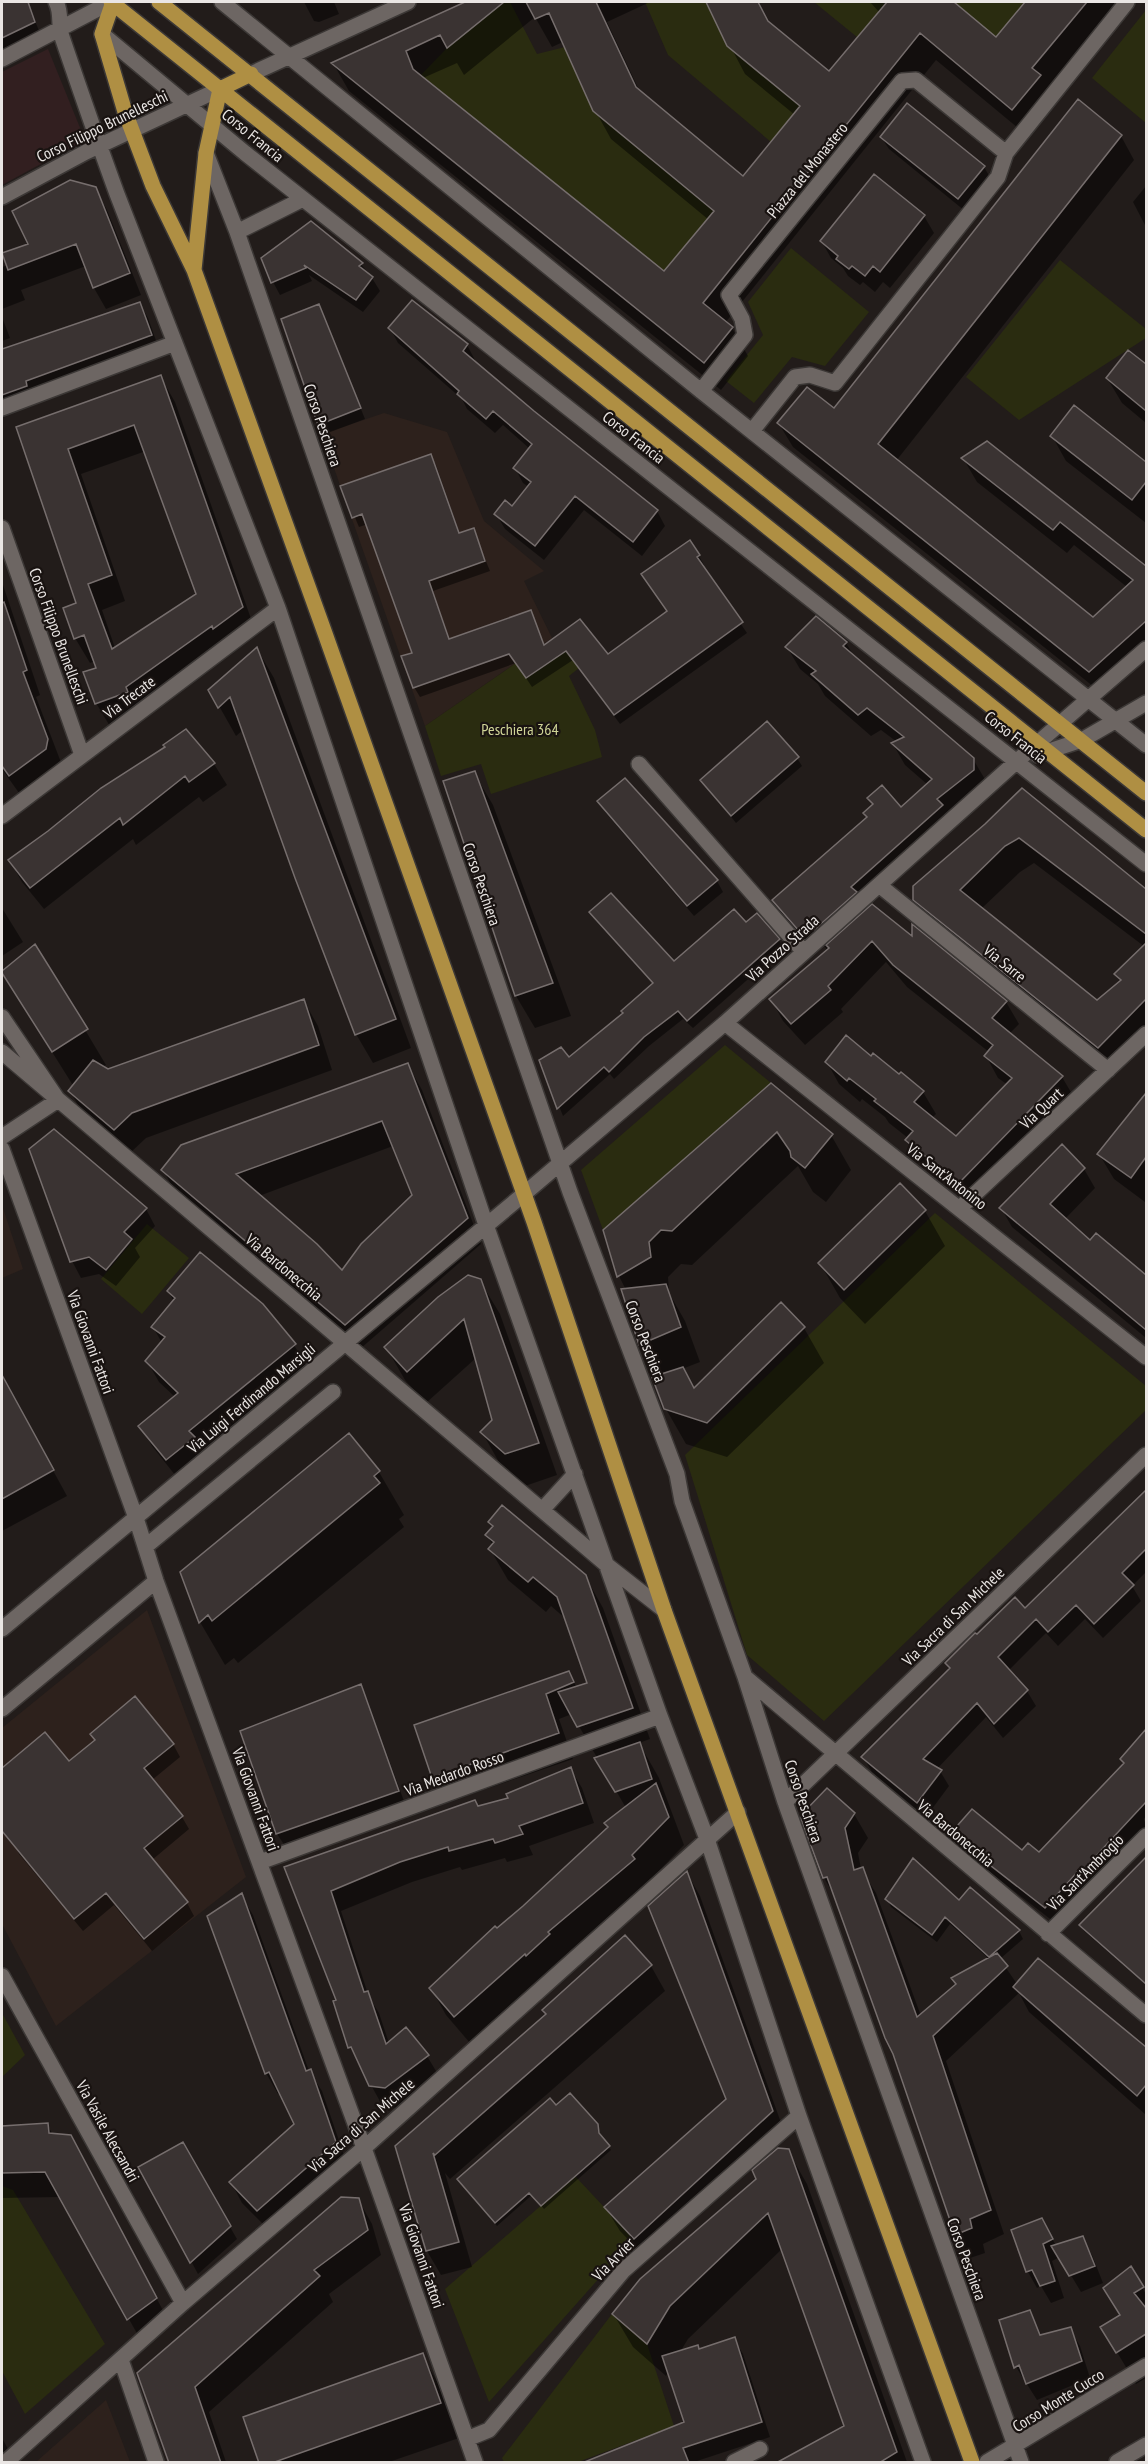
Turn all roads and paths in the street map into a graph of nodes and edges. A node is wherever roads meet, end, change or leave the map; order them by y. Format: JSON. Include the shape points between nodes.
{"nodes":[{"id":1,"x":56,"y":2,"type":"edge"},
{"id":2,"x":112,"y":2,"type":"edge"},
{"id":3,"x":159,"y":2,"type":"edge"},
{"id":4,"x":222,"y":2,"type":"edge"},
{"id":5,"x":408,"y":2,"type":"edge"},
{"id":6,"x":1127,"y":2,"type":"edge"},
{"id":7,"x":60,"y":29,"type":"junction"},
{"id":8,"x":102,"y":33,"type":"junction"},
{"id":9,"x":289,"y":55,"type":"junction"},
{"id":10,"x":2,"y":59,"type":"edge"},
{"id":11,"x":251,"y":74,"type":"junction"},
{"id":12,"x":220,"y":89,"type":"junction"},
{"id":13,"x":186,"y":105,"type":"junction"},
{"id":14,"x":211,"y":125,"type":"junction"},
{"id":15,"x":133,"y":131,"type":"junction"},
{"id":16,"x":99,"y":146,"type":"junction"},
{"id":17,"x":206,"y":153,"type":"junction"},
{"id":18,"x":1006,"y":153,"type":"junction"},
{"id":19,"x":2,"y":197,"type":"edge"},
{"id":20,"x":303,"y":198,"type":"junction"},
{"id":21,"x":237,"y":232,"type":"junction"},
{"id":22,"x":194,"y":270,"type":"junction"},
{"id":23,"x":174,"y":343,"type":"junction"},
{"id":24,"x":701,"y":391,"type":"junction"},
{"id":25,"x":2,"y":408,"type":"edge"},
{"id":26,"x":752,"y":431,"type":"junction"},
{"id":27,"x":2,"y":528,"type":"edge"},
{"id":28,"x":278,"y":608,"type":"junction"},
{"id":29,"x":1146,"y":650,"type":"edge"},
{"id":30,"x":1088,"y":700,"type":"junction"},
{"id":31,"x":1146,"y":703,"type":"edge"},
{"id":32,"x":1116,"y":722,"type":"junction"},
{"id":33,"x":1060,"y":723,"type":"junction"},
{"id":34,"x":1082,"y":741,"type":"junction"},
{"id":35,"x":1146,"y":746,"type":"edge"},
{"id":36,"x":1043,"y":747,"type":"junction"},
{"id":37,"x":82,"y":755,"type":"junction"},
{"id":38,"x":1017,"y":761,"type":"junction"},
{"id":39,"x":639,"y":764,"type":"dead end"},
{"id":40,"x":1146,"y":793,"type":"edge"},
{"id":41,"x":2,"y":816,"type":"edge"},
{"id":42,"x":1146,"y":830,"type":"edge"},
{"id":43,"x":1146,"y":864,"type":"edge"},
{"id":44,"x":879,"y":885,"type":"junction"},
{"id":45,"x":804,"y":952,"type":"junction"},
{"id":46,"x":2,"y":1017,"type":"edge"},
{"id":47,"x":725,"y":1023,"type":"junction"},
{"id":48,"x":1146,"y":1034,"type":"edge"},
{"id":49,"x":2,"y":1052,"type":"edge"},
{"id":50,"x":1108,"y":1070,"type":"junction"},
{"id":51,"x":58,"y":1100,"type":"junction"},
{"id":52,"x":2,"y":1137,"type":"edge"},
{"id":53,"x":2,"y":1149,"type":"edge"},
{"id":54,"x":560,"y":1163,"type":"junction"},
{"id":55,"x":524,"y":1194,"type":"junction"},
{"id":56,"x":960,"y":1208,"type":"junction"},
{"id":57,"x":486,"y":1226,"type":"junction"},
{"id":58,"x":346,"y":1343,"type":"junction"},
{"id":59,"x":1146,"y":1357,"type":"edge"},
{"id":60,"x":333,"y":1392,"type":"dead end"},
{"id":61,"x":1146,"y":1455,"type":"edge"},
{"id":62,"x":575,"y":1474,"type":"junction"},
{"id":63,"x":542,"y":1510,"type":"junction"},
{"id":64,"x":136,"y":1518,"type":"junction"},
{"id":65,"x":145,"y":1547,"type":"junction"},
{"id":66,"x":608,"y":1566,"type":"junction"},
{"id":67,"x":156,"y":1581,"type":"junction"},
{"id":68,"x":664,"y":1610,"type":"junction"},
{"id":69,"x":2,"y":1629,"type":"edge"},
{"id":70,"x":745,"y":1677,"type":"junction"},
{"id":71,"x":2,"y":1709,"type":"edge"},
{"id":72,"x":660,"y":1716,"type":"junction"},
{"id":73,"x":834,"y":1755,"type":"junction"},
{"id":74,"x":785,"y":1802,"type":"junction"},
{"id":75,"x":738,"y":1812,"type":"junction"},
{"id":76,"x":1146,"y":1836,"type":"edge"},
{"id":77,"x":707,"y":1839,"type":"junction"},
{"id":78,"x":260,"y":1862,"type":"junction"},
{"id":79,"x":1048,"y":1934,"type":"junction"},
{"id":80,"x":2,"y":1976,"type":"edge"},
{"id":81,"x":1146,"y":2015,"type":"edge"},
{"id":82,"x":799,"y":2116,"type":"junction"},
{"id":83,"x":364,"y":2148,"type":"junction"},
{"id":84,"x":183,"y":2303,"type":"junction"},
{"id":85,"x":121,"y":2360,"type":"junction"},
{"id":86,"x":1146,"y":2366,"type":"edge"},
{"id":87,"x":467,"y":2439,"type":"junction"},
{"id":88,"x":1146,"y":2445,"type":"edge"},
{"id":89,"x":1015,"y":2447,"type":"junction"},
{"id":90,"x":760,"y":2449,"type":"dead end"},
{"id":91,"x":6,"y":2463,"type":"edge"},
{"id":92,"x":156,"y":2463,"type":"edge"},
{"id":93,"x":475,"y":2463,"type":"edge"},
{"id":94,"x":734,"y":2463,"type":"edge"},
{"id":95,"x":923,"y":2463,"type":"edge"},
{"id":96,"x":972,"y":2463,"type":"edge"},
{"id":97,"x":987,"y":2463,"type":"edge"},
{"id":98,"x":1021,"y":2463,"type":"edge"},
{"id":99,"x":1117,"y":2463,"type":"edge"}],
"edges":[{"from":1,"to":7,"type":"street"},
{"from":2,"to":7,"type":"street"},
{"from":2,"to":8,"type":"main road"},
{"from":2,"to":12,"type":"main road","name":"Corso Francia"},
{"from":3,"to":11,"type":"main road"},
{"from":4,"to":9,"type":"street"},
{"from":5,"to":9,"type":"street"},
{"from":6,"to":18,"type":"street"},
{"from":7,"to":10,"type":"street"},
{"from":7,"to":16,"type":"street"},
{"from":8,"to":13,"type":"street","name":"Corso Francia"},
{"from":8,"to":15,"type":"main road"},
{"from":9,"to":11,"type":"street"},
{"from":9,"to":24,"type":"street"},
{"from":11,"to":12,"type":"main road"},
{"from":11,"to":33,"type":"main road"},
{"from":12,"to":13,"type":"street","name":"Corso Filippo Brunelleschi"},
{"from":12,"to":14,"type":"main road"},
{"from":12,"to":36,"type":"main road","name":"Corso Francia"},
{"from":13,"to":14,"type":"street","name":"Corso Francia"},
{"from":13,"to":15,"type":"street","name":"Corso Filippo Brunelleschi"},
{"from":14,"to":17,"type":"main road"},
{"from":14,"to":20,"type":"street","name":"Corso Francia"},
{"from":15,"to":16,"type":"street","name":"Corso Filippo Brunelleschi"},
{"from":15,"to":22,"type":"main road","via":[[153,186]]},
{"from":16,"to":19,"type":"street","name":"Corso Filippo Brunelleschi"},
{"from":16,"to":23,"type":"street"},
{"from":17,"to":21,"type":"street","name":"Corso Peschiera"},
{"from":17,"to":22,"type":"main road"},
{"from":18,"to":24,"type":"street","name":"Piazza del Monastero","via":[[916,80],[903,81],[729,295],[745,335]]},
{"from":18,"to":26,"type":"street","via":[[998,177],[835,383],[810,375],[795,377]]},
{"from":20,"to":21,"type":"street"},
{"from":20,"to":38,"type":"street","name":"Corso Francia"},
{"from":21,"to":54,"type":"street","name":"Corso Peschiera"},
{"from":22,"to":55,"type":"main road"},
{"from":23,"to":25,"type":"street"},
{"from":23,"to":28,"type":"street"},
{"from":24,"to":26,"type":"street"},
{"from":26,"to":30,"type":"street"},
{"from":27,"to":37,"type":"street","name":"Corso Filippo Brunelleschi"},
{"from":28,"to":37,"type":"street","name":"Via Trecate"},
{"from":28,"to":57,"type":"street"},
{"from":29,"to":30,"type":"street","name":"Via Pozzo Strada"},
{"from":30,"to":32,"type":"street"},
{"from":30,"to":33,"type":"street","name":"Via Pozzo Strada"},
{"from":31,"to":32,"type":"street"},
{"from":32,"to":34,"type":"street"},
{"from":32,"to":35,"type":"street"},
{"from":33,"to":34,"type":"main road"},
{"from":33,"to":36,"type":"street","name":"Via Pozzo Strada"},
{"from":34,"to":36,"type":"street"},
{"from":34,"to":40,"type":"main road"},
{"from":36,"to":38,"type":"street","name":"Via Pozzo Strada"},
{"from":36,"to":42,"type":"main road","name":"Corso Francia"},
{"from":37,"to":41,"type":"street","name":"Via Trecate"},
{"from":38,"to":43,"type":"street","name":"Corso Francia"},
{"from":38,"to":44,"type":"street","name":"Via Pozzo Strada"},
{"from":39,"to":45,"type":"street"},
{"from":44,"to":45,"type":"street","name":"Via Pozzo Strada"},
{"from":44,"to":50,"type":"street","name":"Via Sarre"},
{"from":45,"to":47,"type":"street","name":"Via Pozzo Strada"},
{"from":46,"to":51,"type":"street"},
{"from":47,"to":54,"type":"street","name":"Via Pozzo Strada"},
{"from":47,"to":56,"type":"street","name":"Via Sant'Antonino"},
{"from":48,"to":50,"type":"street","name":"Via Quart"},
{"from":49,"to":51,"type":"street","name":"Via Bardonecchia"},
{"from":50,"to":56,"type":"street","name":"Via Quart"},
{"from":51,"to":52,"type":"street"},
{"from":51,"to":58,"type":"street","name":"Via Bardonecchia"},
{"from":53,"to":64,"type":"street","name":"Via Giovanni Fattori"},
{"from":54,"to":55,"type":"street","name":"Via Pozzo Strada"},
{"from":54,"to":70,"type":"street","name":"Corso Peschiera","via":[[677,1474],[682,1501]]},
{"from":55,"to":57,"type":"street","name":"Via Luigi Ferdinando Marsigli"},
{"from":55,"to":68,"type":"main road"},
{"from":56,"to":59,"type":"street","name":"Via Sant'Antonino"},
{"from":57,"to":58,"type":"street","name":"Via Luigi Ferdinando Marsigli"},
{"from":57,"to":62,"type":"street"},
{"from":58,"to":63,"type":"street","name":"Via Bardonecchia"},
{"from":58,"to":64,"type":"street","name":"Via Luigi Ferdinando Marsigli"},
{"from":60,"to":65,"type":"street"},
{"from":61,"to":73,"type":"street","name":"Via Sacra di San Michele"},
{"from":62,"to":63,"type":"street"},
{"from":62,"to":66,"type":"street"},
{"from":63,"to":66,"type":"street","name":"Via Bardonecchia"},
{"from":64,"to":65,"type":"street","name":"Via Giovanni Fattori"},
{"from":64,"to":69,"type":"street","name":"Via Luigi Ferdinando Marsigli"},
{"from":65,"to":67,"type":"street","name":"Via Giovanni Fattori"},
{"from":66,"to":68,"type":"street","name":"Via Bardonecchia"},
{"from":66,"to":72,"type":"street"},
{"from":67,"to":71,"type":"street"},
{"from":67,"to":78,"type":"street","name":"Via Giovanni Fattori"},
{"from":68,"to":75,"type":"main road"},
{"from":70,"to":73,"type":"street","name":"Via Bardonecchia"},
{"from":70,"to":74,"type":"street","name":"Corso Peschiera"},
{"from":72,"to":77,"type":"street"},
{"from":72,"to":78,"type":"street","name":"Via Medardo Rosso"},
{"from":73,"to":74,"type":"street","name":"Via Sacra di San Michele"},
{"from":73,"to":79,"type":"street","name":"Via Bardonecchia"},
{"from":74,"to":89,"type":"street","name":"Corso Peschiera"},
{"from":75,"to":77,"type":"street","name":"Via Sacra di San Michele"},
{"from":75,"to":96,"type":"main road"},
{"from":76,"to":79,"type":"street","name":"Via Sant'Ambrogio"},
{"from":77,"to":82,"type":"street"},
{"from":77,"to":83,"type":"street","name":"Via Sacra di San Michele"},
{"from":78,"to":83,"type":"street","name":"Via Giovanni Fattori"},
{"from":79,"to":81,"type":"street","name":"Via Bardonecchia"},
{"from":80,"to":84,"type":"street","name":"Via Vasile Alecsandri"},
{"from":82,"to":87,"type":"street","name":"Via Arvier","via":[[624,2270],[489,2430]]},
{"from":82,"to":95,"type":"street"},
{"from":83,"to":84,"type":"street","name":"Via Sacra di San Michele"},
{"from":83,"to":87,"type":"street","name":"Via Giovanni Fattori"},
{"from":84,"to":85,"type":"street","name":"Via Sacra di San Michele"},
{"from":85,"to":91,"type":"street","name":"Via Sacra di San Michele"},
{"from":85,"to":92,"type":"street"},
{"from":86,"to":89,"type":"street","name":"Corso Monte Cucco"},
{"from":87,"to":93,"type":"street","name":"Via Giovanni Fattori"},
{"from":88,"to":99,"type":"street"},
{"from":89,"to":97,"type":"street","name":"Corso Monte Cucco"},
{"from":89,"to":98,"type":"street","name":"Corso Peschiera"},
{"from":90,"to":94,"type":"street"}]}
